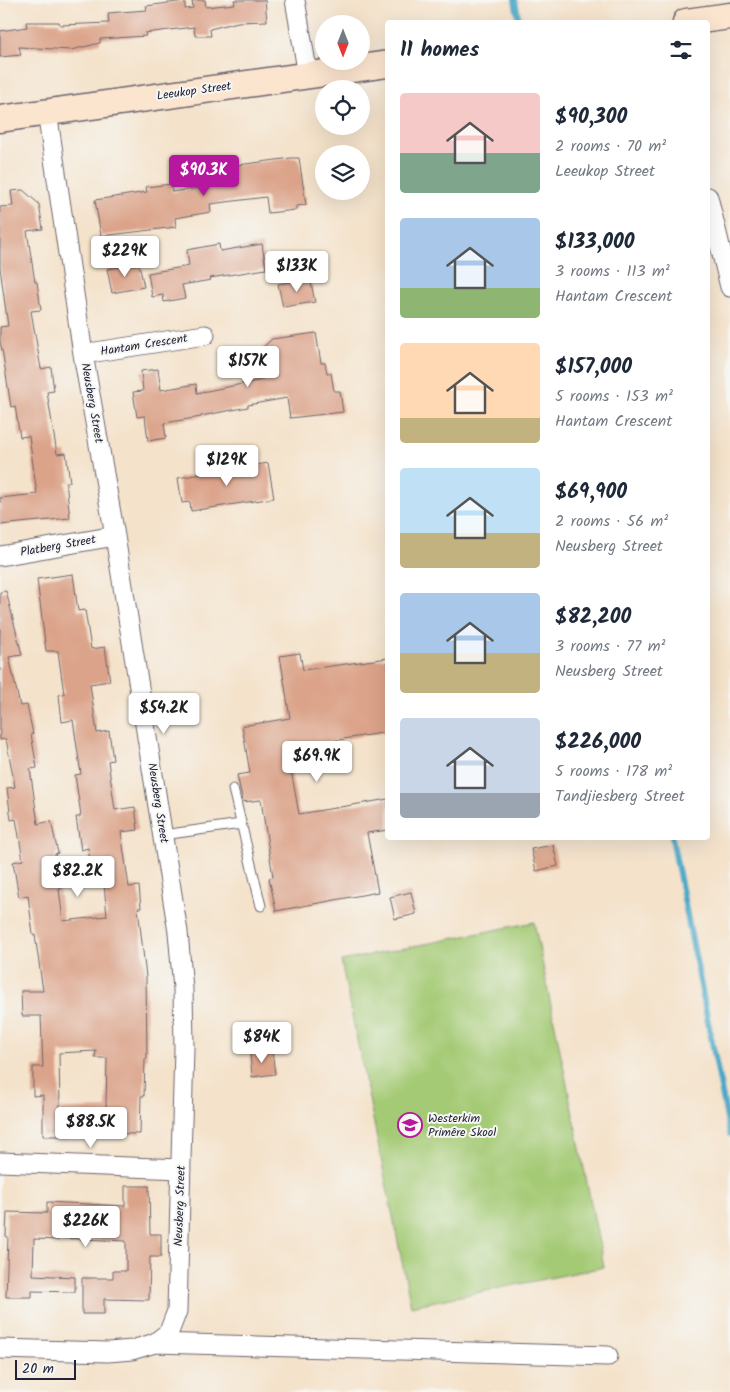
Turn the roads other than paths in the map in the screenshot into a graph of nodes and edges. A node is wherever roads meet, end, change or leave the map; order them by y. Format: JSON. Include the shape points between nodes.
{"nodes":[{"id":1,"x":295,"y":0,"type":"edge"},
{"id":2,"x":730,"y":16,"type":"edge"},
{"id":3,"x":701,"y":20,"type":"edge"},
{"id":4,"x":385,"y":64,"type":"edge"},
{"id":5,"x":308,"y":75,"type":"junction"},
{"id":6,"x":47,"y":112,"type":"junction"},
{"id":7,"x":0,"y":119,"type":"edge"},
{"id":8,"x":710,"y":204,"type":"edge"},
{"id":9,"x":727,"y":261,"type":"edge"},
{"id":10,"x":730,"y":287,"type":"edge"},
{"id":11,"x":205,"y":335,"type":"dead end"},
{"id":12,"x":83,"y":354,"type":"junction"},
{"id":13,"x":115,"y":536,"type":"junction"},
{"id":14,"x":0,"y":556,"type":"edge"},
{"id":15,"x":233,"y":789,"type":"dead end"},
{"id":16,"x":241,"y":824,"type":"junction"},
{"id":17,"x":163,"y":835,"type":"junction"},
{"id":18,"x":261,"y":906,"type":"dead end"},
{"id":19,"x":0,"y":1162,"type":"edge"},
{"id":20,"x":181,"y":1169,"type":"junction"},
{"id":21,"x":156,"y":1343,"type":"junction"},
{"id":22,"x":0,"y":1349,"type":"edge"},
{"id":23,"x":608,"y":1356,"type":"dead end"}],
"edges":[{"from":1,"to":5,"type":"street"},
{"from":2,"to":3,"type":"street"},
{"from":4,"to":5,"type":"street","name":"Leeukop Street"},
{"from":5,"to":6,"type":"street","name":"Leeukop Street"},
{"from":6,"to":7,"type":"street","name":"Leeukop Street"},
{"from":6,"to":12,"type":"street","name":"Neusberg Street"},
{"from":8,"to":9,"type":"street"},
{"from":9,"to":10,"type":"street"},
{"from":11,"to":12,"type":"street","name":"Hantam Crescent"},
{"from":12,"to":13,"type":"street","name":"Neusberg Street"},
{"from":13,"to":14,"type":"street","name":"Platberg Street"},
{"from":13,"to":17,"type":"street","name":"Neusberg Street"},
{"from":15,"to":16,"type":"lane"},
{"from":16,"to":17,"type":"lane"},
{"from":16,"to":18,"type":"lane"},
{"from":17,"to":20,"type":"street","name":"Neusberg Street","via":[[183,989]]},
{"from":19,"to":20,"type":"street"},
{"from":20,"to":21,"type":"street","name":"Neusberg Street","via":[[177,1311],[169,1332]]},
{"from":21,"to":22,"type":"street","via":[[108,1352]]},
{"from":21,"to":23,"type":"street"}]}
